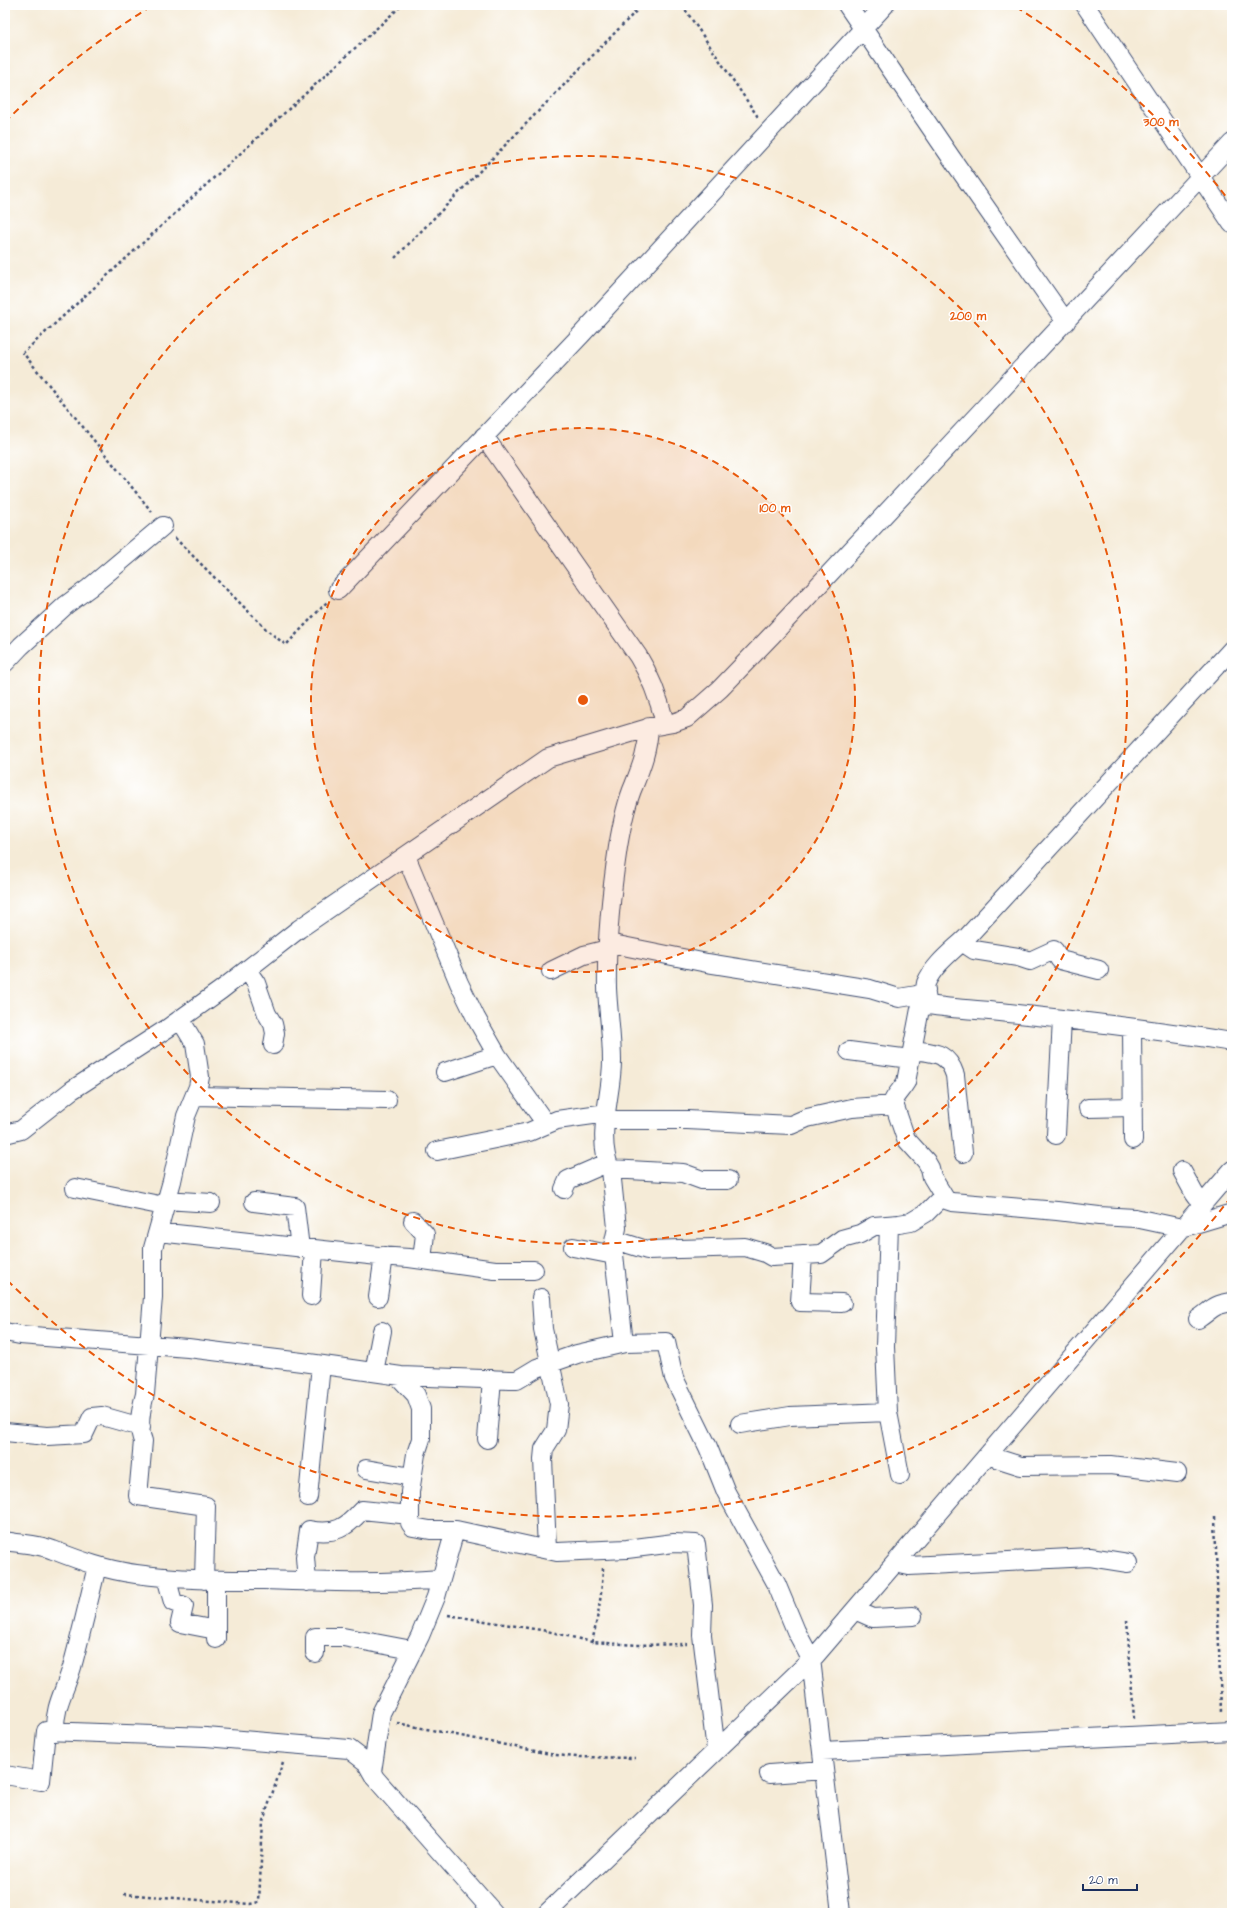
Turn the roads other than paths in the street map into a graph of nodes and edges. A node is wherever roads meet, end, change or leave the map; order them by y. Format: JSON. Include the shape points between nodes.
{"nodes":[{"id":1,"x":847,"y":5,"type":"edge"},
{"id":2,"x":885,"y":5,"type":"edge"},
{"id":3,"x":1085,"y":5,"type":"edge"},
{"id":4,"x":863,"y":28,"type":"junction"},
{"id":5,"x":1232,"y":143,"type":"edge"},
{"id":6,"x":1200,"y":177,"type":"junction"},
{"id":7,"x":1232,"y":224,"type":"edge"},
{"id":8,"x":1066,"y":322,"type":"junction"},
{"id":9,"x":484,"y":436,"type":"junction"},
{"id":10,"x":163,"y":526,"type":"dead end"},
{"id":11,"x":338,"y":590,"type":"dead end"},
{"id":12,"x":1232,"y":649,"type":"edge"},
{"id":13,"x":5,"y":663,"type":"edge"},
{"id":14,"x":657,"y":725,"type":"junction"},
{"id":15,"x":406,"y":856,"type":"junction"},
{"id":16,"x":962,"y":942,"type":"junction"},
{"id":17,"x":608,"y":946,"type":"junction"},
{"id":18,"x":247,"y":970,"type":"junction"},
{"id":19,"x":1098,"y":970,"type":"dead end"},
{"id":20,"x":551,"y":971,"type":"dead end"},
{"id":21,"x":927,"y":997,"type":"junction"},
{"id":22,"x":180,"y":1019,"type":"junction"},
{"id":23,"x":1062,"y":1019,"type":"junction"},
{"id":24,"x":1132,"y":1028,"type":"junction"},
{"id":25,"x":1232,"y":1042,"type":"edge"},
{"id":26,"x":273,"y":1045,"type":"dead end"},
{"id":27,"x":849,"y":1051,"type":"dead end"},
{"id":28,"x":497,"y":1055,"type":"junction"},
{"id":29,"x":911,"y":1055,"type":"junction"},
{"id":30,"x":445,"y":1072,"type":"dead end"},
{"id":31,"x":195,"y":1096,"type":"junction"},
{"id":32,"x":387,"y":1100,"type":"dead end"},
{"id":33,"x":895,"y":1105,"type":"junction"},
{"id":34,"x":1133,"y":1107,"type":"junction"},
{"id":35,"x":1088,"y":1108,"type":"dead end"},
{"id":36,"x":607,"y":1116,"type":"junction"},
{"id":37,"x":546,"y":1124,"type":"junction"},
{"id":38,"x":5,"y":1134,"type":"edge"},
{"id":39,"x":1056,"y":1135,"type":"dead end"},
{"id":40,"x":1133,"y":1140,"type":"dead end"},
{"id":41,"x":437,"y":1151,"type":"dead end"},
{"id":42,"x":963,"y":1154,"type":"dead end"},
{"id":43,"x":609,"y":1166,"type":"junction"},
{"id":44,"x":1232,"y":1170,"type":"edge"},
{"id":45,"x":1182,"y":1171,"type":"dead end"},
{"id":46,"x":728,"y":1180,"type":"dead end"},
{"id":47,"x":75,"y":1188,"type":"dead end"},
{"id":48,"x":564,"y":1189,"type":"dead end"},
{"id":49,"x":943,"y":1196,"type":"junction"},
{"id":50,"x":254,"y":1202,"type":"dead end"},
{"id":51,"x":165,"y":1203,"type":"junction"},
{"id":52,"x":211,"y":1203,"type":"dead end"},
{"id":53,"x":1202,"y":1204,"type":"junction"},
{"id":54,"x":1232,"y":1213,"type":"edge"},
{"id":55,"x":413,"y":1221,"type":"dead end"},
{"id":56,"x":889,"y":1225,"type":"junction"},
{"id":57,"x":1182,"y":1228,"type":"junction"},
{"id":58,"x":158,"y":1232,"type":"junction"},
{"id":59,"x":572,"y":1247,"type":"dead end"},
{"id":60,"x":614,"y":1247,"type":"junction"},
{"id":61,"x":307,"y":1248,"type":"junction"},
{"id":62,"x":804,"y":1255,"type":"junction"},
{"id":63,"x":384,"y":1256,"type":"junction"},
{"id":64,"x":422,"y":1260,"type":"junction"},
{"id":65,"x":534,"y":1270,"type":"dead end"},
{"id":66,"x":310,"y":1296,"type":"dead end"},
{"id":67,"x":378,"y":1297,"type":"dead end"},
{"id":68,"x":541,"y":1298,"type":"dead end"},
{"id":69,"x":1232,"y":1302,"type":"edge"},
{"id":70,"x":842,"y":1303,"type":"dead end"},
{"id":71,"x":1198,"y":1319,"type":"dead end"},
{"id":72,"x":382,"y":1331,"type":"dead end"},
{"id":73,"x":5,"y":1332,"type":"edge"},
{"id":74,"x":624,"y":1343,"type":"junction"},
{"id":75,"x":148,"y":1345,"type":"junction"},
{"id":76,"x":551,"y":1363,"type":"junction"},
{"id":77,"x":321,"y":1365,"type":"junction"},
{"id":78,"x":374,"y":1372,"type":"junction"},
{"id":79,"x":398,"y":1376,"type":"junction"},
{"id":80,"x":492,"y":1379,"type":"junction"},
{"id":81,"x":888,"y":1412,"type":"junction"},
{"id":82,"x":740,"y":1424,"type":"dead end"},
{"id":83,"x":141,"y":1427,"type":"junction"},
{"id":84,"x":5,"y":1432,"type":"edge"},
{"id":85,"x":487,"y":1439,"type":"dead end"},
{"id":86,"x":990,"y":1452,"type":"junction"},
{"id":87,"x":366,"y":1469,"type":"dead end"},
{"id":88,"x":1177,"y":1473,"type":"dead end"},
{"id":89,"x":900,"y":1475,"type":"dead end"},
{"id":90,"x":412,"y":1477,"type":"junction"},
{"id":91,"x":308,"y":1497,"type":"dead end"},
{"id":92,"x":410,"y":1515,"type":"junction"},
{"id":93,"x":455,"y":1530,"type":"junction"},
{"id":94,"x":5,"y":1541,"type":"edge"},
{"id":95,"x":547,"y":1549,"type":"junction"},
{"id":96,"x":895,"y":1563,"type":"junction"},
{"id":97,"x":1128,"y":1563,"type":"dead end"},
{"id":98,"x":97,"y":1566,"type":"junction"},
{"id":99,"x":166,"y":1577,"type":"junction"},
{"id":100,"x":441,"y":1579,"type":"junction"},
{"id":101,"x":210,"y":1580,"type":"junction"},
{"id":102,"x":307,"y":1582,"type":"junction"},
{"id":103,"x":855,"y":1610,"type":"junction"},
{"id":104,"x":913,"y":1616,"type":"dead end"},
{"id":105,"x":412,"y":1650,"type":"junction"},
{"id":106,"x":314,"y":1653,"type":"dead end"},
{"id":107,"x":811,"y":1660,"type":"junction"},
{"id":108,"x":55,"y":1732,"type":"junction"},
{"id":109,"x":1227,"y":1732,"type":"edge"},
{"id":110,"x":716,"y":1751,"type":"junction"},
{"id":111,"x":822,"y":1751,"type":"junction"},
{"id":112,"x":824,"y":1770,"type":"junction"},
{"id":113,"x":372,"y":1772,"type":"junction"},
{"id":114,"x":769,"y":1774,"type":"dead end"},
{"id":115,"x":5,"y":1775,"type":"edge"},
{"id":116,"x":494,"y":1913,"type":"edge"},
{"id":117,"x":547,"y":1913,"type":"edge"},
{"id":118,"x":841,"y":1913,"type":"edge"}],
"edges":[{"from":1,"to":4,"type":"street"},
{"from":2,"to":4,"type":"street"},
{"from":3,"to":6,"type":"street"},
{"from":4,"to":8,"type":"street"},
{"from":4,"to":9,"type":"street"},
{"from":5,"to":6,"type":"street"},
{"from":6,"to":7,"type":"street"},
{"from":6,"to":8,"type":"street"},
{"from":8,"to":14,"type":"street","via":[[720,689],[687,718]]},
{"from":9,"to":11,"type":"street"},
{"from":9,"to":14,"type":"street","via":[[649,673],[655,688]]},
{"from":10,"to":13,"type":"street","via":[[66,605]]},
{"from":12,"to":16,"type":"street"},
{"from":14,"to":15,"type":"street","via":[[548,758]]},
{"from":14,"to":17,"type":"street","via":[[633,786],[618,844],[609,909]]},
{"from":15,"to":18,"type":"street","via":[[299,929]]},
{"from":15,"to":28,"type":"street","via":[[459,983]]},
{"from":16,"to":19,"type":"street","via":[[974,950],[1030,961],[1054,950],[1060,960]]},
{"from":16,"to":21,"type":"street","via":[[942,960],[926,984]]},
{"from":17,"to":20,"type":"street"},
{"from":17,"to":21,"type":"street","via":[[870,989],[899,998],[917,995]]},
{"from":17,"to":36,"type":"street","via":[[607,988],[612,1060]]},
{"from":18,"to":22,"type":"street"},
{"from":18,"to":26,"type":"street","via":[[256,983],[273,1024]]},
{"from":21,"to":23,"type":"street"},
{"from":21,"to":29,"type":"street","via":[[920,1009]]},
{"from":22,"to":31,"type":"street","via":[[195,1044],[200,1078]]},
{"from":22,"to":38,"type":"street","via":[[72,1090],[21,1130]]},
{"from":23,"to":24,"type":"street"},
{"from":23,"to":39,"type":"street"},
{"from":24,"to":25,"type":"street"},
{"from":24,"to":34,"type":"street"},
{"from":27,"to":29,"type":"street"},
{"from":28,"to":30,"type":"street"},
{"from":28,"to":37,"type":"street"},
{"from":29,"to":33,"type":"street","via":[[906,1082],[895,1096]]},
{"from":29,"to":42,"type":"street","via":[[945,1057],[951,1064],[955,1075]]},
{"from":31,"to":32,"type":"street"},
{"from":31,"to":51,"type":"street","via":[[186,1116]]},
{"from":33,"to":36,"type":"street","via":[[852,1108],[807,1118],[791,1125]]},
{"from":33,"to":49,"type":"street","via":[[906,1139],[926,1161]]},
{"from":34,"to":35,"type":"street"},
{"from":34,"to":40,"type":"street"},
{"from":36,"to":37,"type":"street","via":[[557,1120]]},
{"from":36,"to":43,"type":"street","via":[[604,1135]]},
{"from":37,"to":41,"type":"street","via":[[529,1132]]},
{"from":43,"to":46,"type":"street","via":[[683,1173],[702,1180]]},
{"from":43,"to":48,"type":"street","via":[[568,1180]]},
{"from":43,"to":60,"type":"street","via":[[617,1228]]},
{"from":44,"to":53,"type":"street"},
{"from":45,"to":53,"type":"street"},
{"from":47,"to":51,"type":"street"},
{"from":49,"to":56,"type":"street","via":[[926,1213],[911,1222]]},
{"from":49,"to":57,"type":"street","via":[[952,1202],[1135,1218]]},
{"from":50,"to":61,"type":"street","via":[[295,1207]]},
{"from":51,"to":52,"type":"street"},
{"from":51,"to":58,"type":"street"},
{"from":53,"to":57,"type":"street"},
{"from":54,"to":57,"type":"street"},
{"from":55,"to":64,"type":"street","via":[[425,1234]]},
{"from":56,"to":62,"type":"street","via":[[874,1226],[860,1234],[842,1239],[821,1254]]},
{"from":56,"to":81,"type":"street","via":[[886,1347]]},
{"from":57,"to":86,"type":"street"},
{"from":58,"to":61,"type":"street"},
{"from":58,"to":75,"type":"street","via":[[153,1248],[153,1297]]},
{"from":59,"to":60,"type":"street"},
{"from":60,"to":62,"type":"street","via":[[647,1250],[745,1247],[772,1257]]},
{"from":60,"to":74,"type":"street"},
{"from":61,"to":63,"type":"street"},
{"from":61,"to":66,"type":"street"},
{"from":62,"to":70,"type":"street","via":[[800,1302]]},
{"from":63,"to":64,"type":"street"},
{"from":63,"to":67,"type":"street"},
{"from":64,"to":65,"type":"street","via":[[495,1270]]},
{"from":68,"to":76,"type":"street","via":[[543,1329]]},
{"from":69,"to":71,"type":"street","via":[[1212,1307]]},
{"from":72,"to":78,"type":"street"},
{"from":73,"to":75,"type":"street"},
{"from":74,"to":76,"type":"street"},
{"from":74,"to":107,"type":"street","via":[[666,1342],[674,1378],[708,1447],[726,1492],[776,1583]]},
{"from":75,"to":77,"type":"street"},
{"from":75,"to":83,"type":"street"},
{"from":76,"to":80,"type":"street","via":[[518,1380]]},
{"from":76,"to":95,"type":"street","via":[[559,1415],[556,1430],[544,1450],[543,1459]]},
{"from":77,"to":78,"type":"street"},
{"from":77,"to":91,"type":"street"},
{"from":78,"to":79,"type":"street"},
{"from":79,"to":80,"type":"street"},
{"from":79,"to":90,"type":"street","via":[[416,1395],[421,1408],[421,1439]]},
{"from":80,"to":85,"type":"street"},
{"from":81,"to":82,"type":"street","via":[[790,1416]]},
{"from":81,"to":89,"type":"street"},
{"from":83,"to":84,"type":"street","via":[[102,1416],[92,1417],[84,1434],[47,1436]]},
{"from":83,"to":101,"type":"street","via":[[143,1441],[138,1496],[206,1506]]},
{"from":86,"to":88,"type":"street","via":[[999,1459],[1021,1466],[1110,1466]]},
{"from":86,"to":96,"type":"street"},
{"from":87,"to":90,"type":"street"},
{"from":90,"to":92,"type":"street"},
{"from":92,"to":93,"type":"street","via":[[413,1527]]},
{"from":92,"to":102,"type":"street","via":[[362,1510],[353,1521],[337,1530],[309,1530],[305,1557]]},
{"from":93,"to":95,"type":"street"},
{"from":93,"to":100,"type":"street"},
{"from":94,"to":98,"type":"street","via":[[52,1549],[62,1555]]},
{"from":95,"to":110,"type":"street","via":[[557,1552],[627,1549],[674,1543],[696,1544],[703,1605],[703,1644]]},
{"from":96,"to":97,"type":"street","via":[[909,1566],[1090,1558]]},
{"from":96,"to":103,"type":"street"},
{"from":98,"to":99,"type":"street"},
{"from":98,"to":108,"type":"street","via":[[71,1669],[56,1711]]},
{"from":99,"to":101,"type":"street"},
{"from":99,"to":101,"type":"street","via":[[173,1602],[184,1606],[180,1623],[216,1634]]},
{"from":100,"to":102,"type":"street","via":[[397,1583]]},
{"from":100,"to":105,"type":"street"},
{"from":101,"to":102,"type":"street"},
{"from":103,"to":104,"type":"street","via":[[873,1618]]},
{"from":103,"to":107,"type":"street"},
{"from":105,"to":106,"type":"street","via":[[342,1637],[316,1637]]},
{"from":105,"to":113,"type":"street","via":[[381,1713]]},
{"from":107,"to":110,"type":"street"},
{"from":107,"to":111,"type":"street"},
{"from":108,"to":113,"type":"street","via":[[206,1737],[349,1748],[366,1762]]},
{"from":108,"to":115,"type":"street","via":[[46,1731],[41,1781]]},
{"from":109,"to":111,"type":"street"},
{"from":110,"to":117,"type":"street"},
{"from":111,"to":112,"type":"street"},
{"from":112,"to":114,"type":"street"},
{"from":112,"to":118,"type":"street"},
{"from":113,"to":116,"type":"street"}]}
